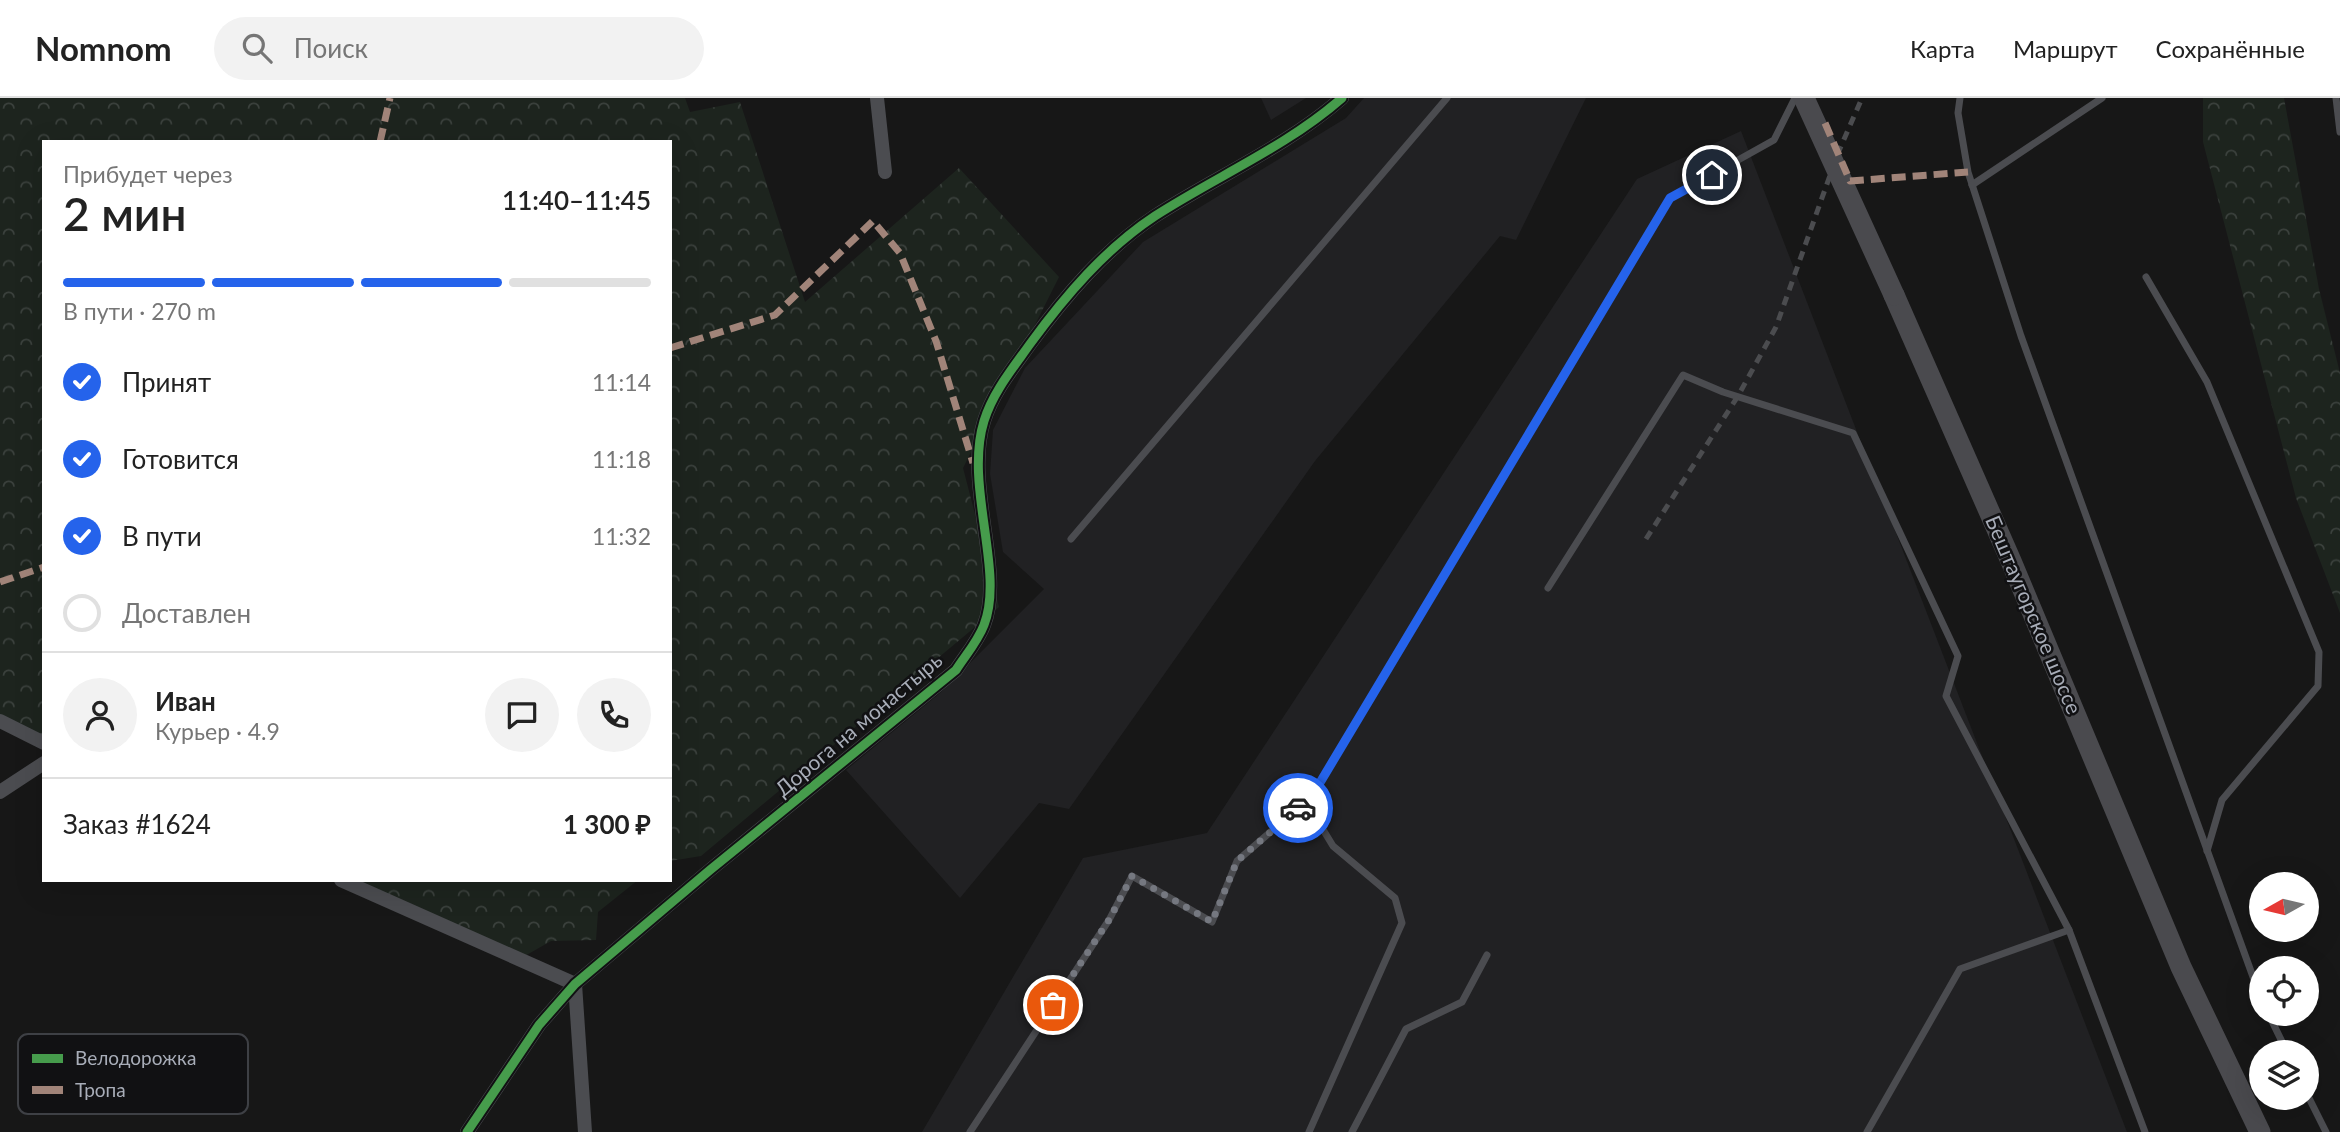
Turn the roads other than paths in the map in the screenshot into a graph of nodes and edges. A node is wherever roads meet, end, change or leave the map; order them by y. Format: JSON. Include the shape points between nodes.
{"nodes":[{"id":1,"x":877,"y":98,"type":"edge"},
{"id":2,"x":1342,"y":98,"type":"edge"},
{"id":3,"x":1447,"y":98,"type":"edge"},
{"id":4,"x":1795,"y":98,"type":"edge"},
{"id":5,"x":1804,"y":98,"type":"edge"},
{"id":6,"x":1961,"y":98,"type":"edge"},
{"id":7,"x":2102,"y":98,"type":"edge"},
{"id":8,"x":2336,"y":98,"type":"edge"},
{"id":9,"x":2340,"y":132,"type":"edge"},
{"id":10,"x":885,"y":172,"type":"dead end"},
{"id":11,"x":1972,"y":186,"type":"junction"},
{"id":12,"x":2146,"y":277,"type":"dead end"},
{"id":13,"x":1071,"y":539,"type":"dead end"},
{"id":14,"x":1548,"y":588,"type":"dead end"},
{"id":15,"x":0,"y":721,"type":"edge"},
{"id":16,"x":42,"y":742,"type":"edge"},
{"id":17,"x":42,"y":764,"type":"edge"},
{"id":18,"x":0,"y":792,"type":"edge"},
{"id":19,"x":1312,"y":796,"type":"junction"},
{"id":20,"x":2206,"y":851,"type":"junction"},
{"id":21,"x":346,"y":882,"type":"edge"},
{"id":22,"x":2069,"y":930,"type":"junction"},
{"id":23,"x":1487,"y":956,"type":"dead end"},
{"id":24,"x":2249,"y":967,"type":"edge"},
{"id":25,"x":575,"y":984,"type":"junction"},
{"id":26,"x":2315,"y":1110,"type":"edge"},
{"id":27,"x":467,"y":1132,"type":"edge"},
{"id":28,"x":586,"y":1132,"type":"edge"},
{"id":29,"x":970,"y":1132,"type":"edge"},
{"id":30,"x":1309,"y":1132,"type":"edge"},
{"id":31,"x":1352,"y":1132,"type":"edge"},
{"id":32,"x":1867,"y":1132,"type":"edge"},
{"id":33,"x":2145,"y":1132,"type":"edge"},
{"id":34,"x":2260,"y":1132,"type":"edge"},
{"id":35,"x":2326,"y":1132,"type":"edge"}],
"edges":[{"from":1,"to":10,"type":"street"},
{"from":2,"to":25,"type":"street","name":"Дорога на монастырь","via":[[1314,123],[1153,218],[1097,263],[1052,314],[995,394],[983,423],[978,489],[991,591],[984,625],[956,670]]},
{"from":3,"to":13,"type":"lane"},
{"from":4,"to":19,"type":"lane","via":[[1774,140],[1670,198]]},
{"from":5,"to":34,"type":"main road","name":"Бештаугорское шоссе","bridge":true,"via":[[2011,561],[2181,967]]},
{"from":6,"to":11,"type":"lane","via":[[1958,113]]},
{"from":7,"to":11,"type":"lane"},
{"from":8,"to":9,"type":"lane"},
{"from":11,"to":20,"type":"lane"},
{"from":12,"to":20,"type":"lane","via":[[2207,382],[2319,652],[2318,686],[2222,800]]},
{"from":14,"to":22,"type":"lane","via":[[1683,375],[1853,433],[1958,656],[1946,696]]},
{"from":15,"to":16,"type":"street"},
{"from":17,"to":18,"type":"street"},
{"from":19,"to":29,"type":"lane","via":[[1237,861],[1212,922],[1132,876],[1109,920]]},
{"from":19,"to":30,"type":"lane","via":[[1319,823],[1334,846],[1395,898],[1402,923]]},
{"from":20,"to":24,"type":"lane"},
{"from":21,"to":25,"type":"street"},
{"from":22,"to":32,"type":"lane","via":[[1960,969]]},
{"from":22,"to":33,"type":"lane"},
{"from":23,"to":31,"type":"lane","via":[[1462,1002],[1406,1029]]},
{"from":25,"to":27,"type":"street","name":"Дорога на монастырь","via":[[538,1025]]},
{"from":25,"to":28,"type":"street"},
{"from":26,"to":35,"type":"lane"}]}
